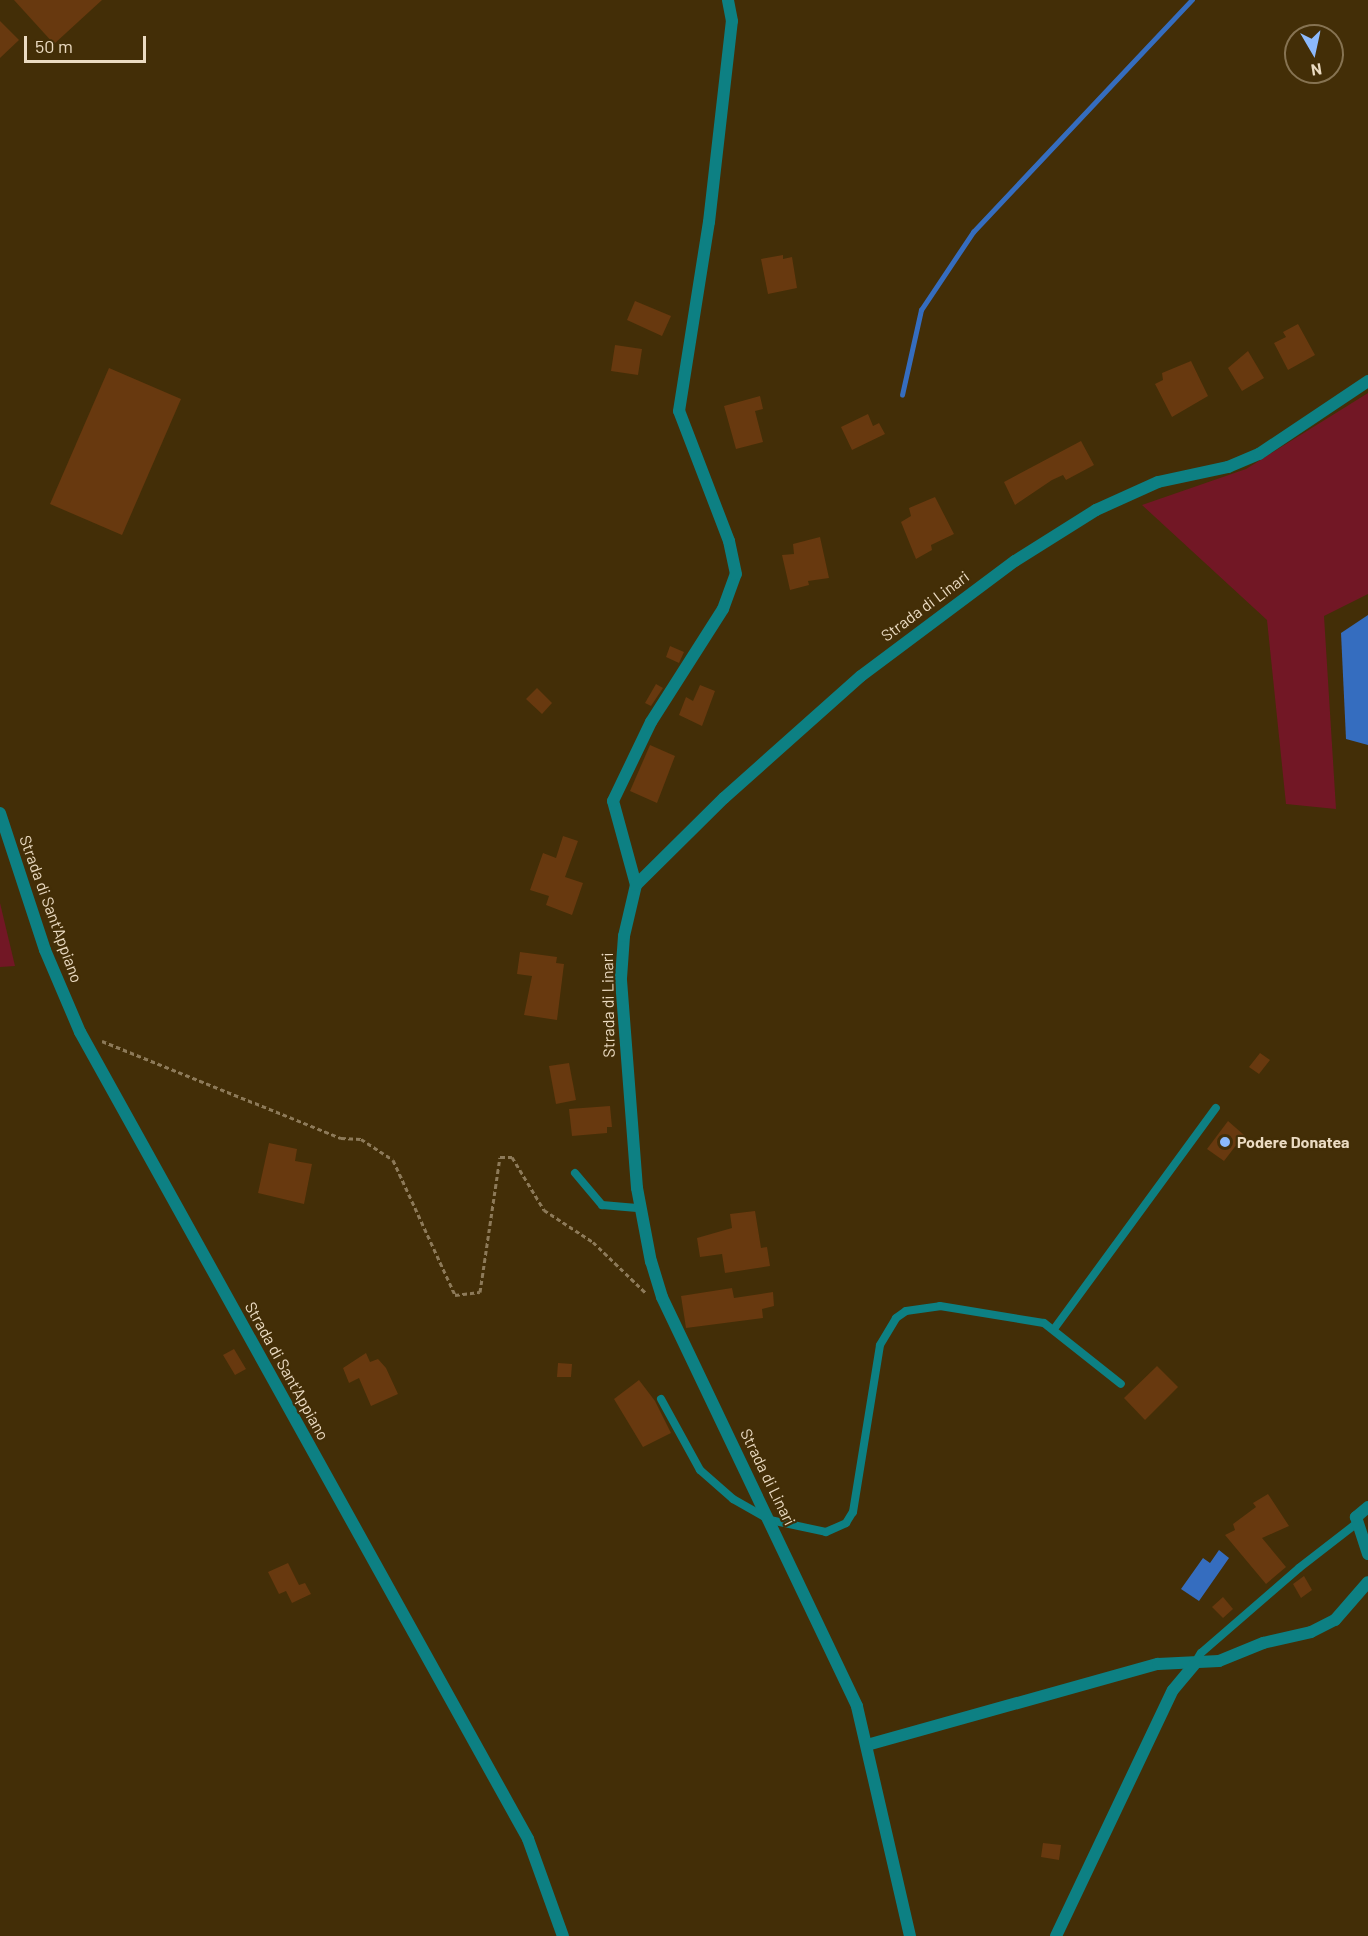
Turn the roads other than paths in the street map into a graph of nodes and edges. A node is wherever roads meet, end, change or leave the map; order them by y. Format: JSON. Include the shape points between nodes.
{"nodes":[{"id":1,"x":728,"y":0,"type":"edge"},
{"id":2,"x":1368,"y":381,"type":"edge"},
{"id":3,"x":0,"y":813,"type":"edge"},
{"id":4,"x":636,"y":885,"type":"junction"},
{"id":5,"x":1216,"y":1108,"type":"dead end"},
{"id":6,"x":575,"y":1173,"type":"dead end"},
{"id":7,"x":640,"y":1208,"type":"junction"},
{"id":8,"x":1054,"y":1329,"type":"junction"},
{"id":9,"x":1121,"y":1384,"type":"dead end"},
{"id":10,"x":661,"y":1399,"type":"dead end"},
{"id":11,"x":1368,"y":1507,"type":"edge"},
{"id":12,"x":770,"y":1520,"type":"junction"},
{"id":13,"x":1358,"y":1523,"type":"junction"},
{"id":14,"x":1368,"y":1554,"type":"edge"},
{"id":15,"x":1368,"y":1582,"type":"edge"},
{"id":16,"x":1194,"y":1665,"type":"junction"},
{"id":17,"x":867,"y":1745,"type":"junction"},
{"id":18,"x":563,"y":1936,"type":"edge"},
{"id":19,"x":910,"y":1936,"type":"edge"},
{"id":20,"x":1056,"y":1936,"type":"edge"}],
"edges":[{"from":1,"to":4,"type":"street","via":[[732,21],[709,222],[679,411],[729,541],[736,574],[723,609],[651,722],[614,801]]},
{"from":2,"to":4,"type":"street","name":"Strada di Linari","via":[[1258,454],[1228,467],[1158,482],[1096,510],[1015,561],[861,676],[723,798]]},
{"from":3,"to":18,"type":"street","name":"Strada di Sant'Appiano","via":[[45,950],[80,1032],[528,1839]]},
{"from":4,"to":7,"type":"street","name":"Strada di Linari","via":[[624,936],[621,978]]},
{"from":5,"to":8,"type":"lane"},
{"from":6,"to":7,"type":"lane","via":[[602,1205]]},
{"from":7,"to":12,"type":"street","name":"Strada di Linari","via":[[662,1297]]},
{"from":8,"to":9,"type":"lane"},
{"from":8,"to":12,"type":"lane","via":[[1028,1319],[940,1306],[906,1311],[896,1318],[880,1345],[853,1512],[846,1523],[826,1532]]},
{"from":10,"to":12,"type":"lane","via":[[700,1470],[733,1499]]},
{"from":11,"to":13,"type":"street","via":[[1356,1517]]},
{"from":12,"to":17,"type":"street","name":"Strada di Linari","via":[[857,1706]]},
{"from":13,"to":14,"type":"street"},
{"from":13,"to":16,"type":"lane","via":[[1299,1568],[1201,1653]]},
{"from":15,"to":16,"type":"street","via":[[1335,1620],[1311,1632]]},
{"from":16,"to":17,"type":"street","via":[[1158,1664]]},
{"from":16,"to":20,"type":"street","via":[[1173,1690]]},
{"from":17,"to":19,"type":"street","name":"Strada di Linari"}]}
